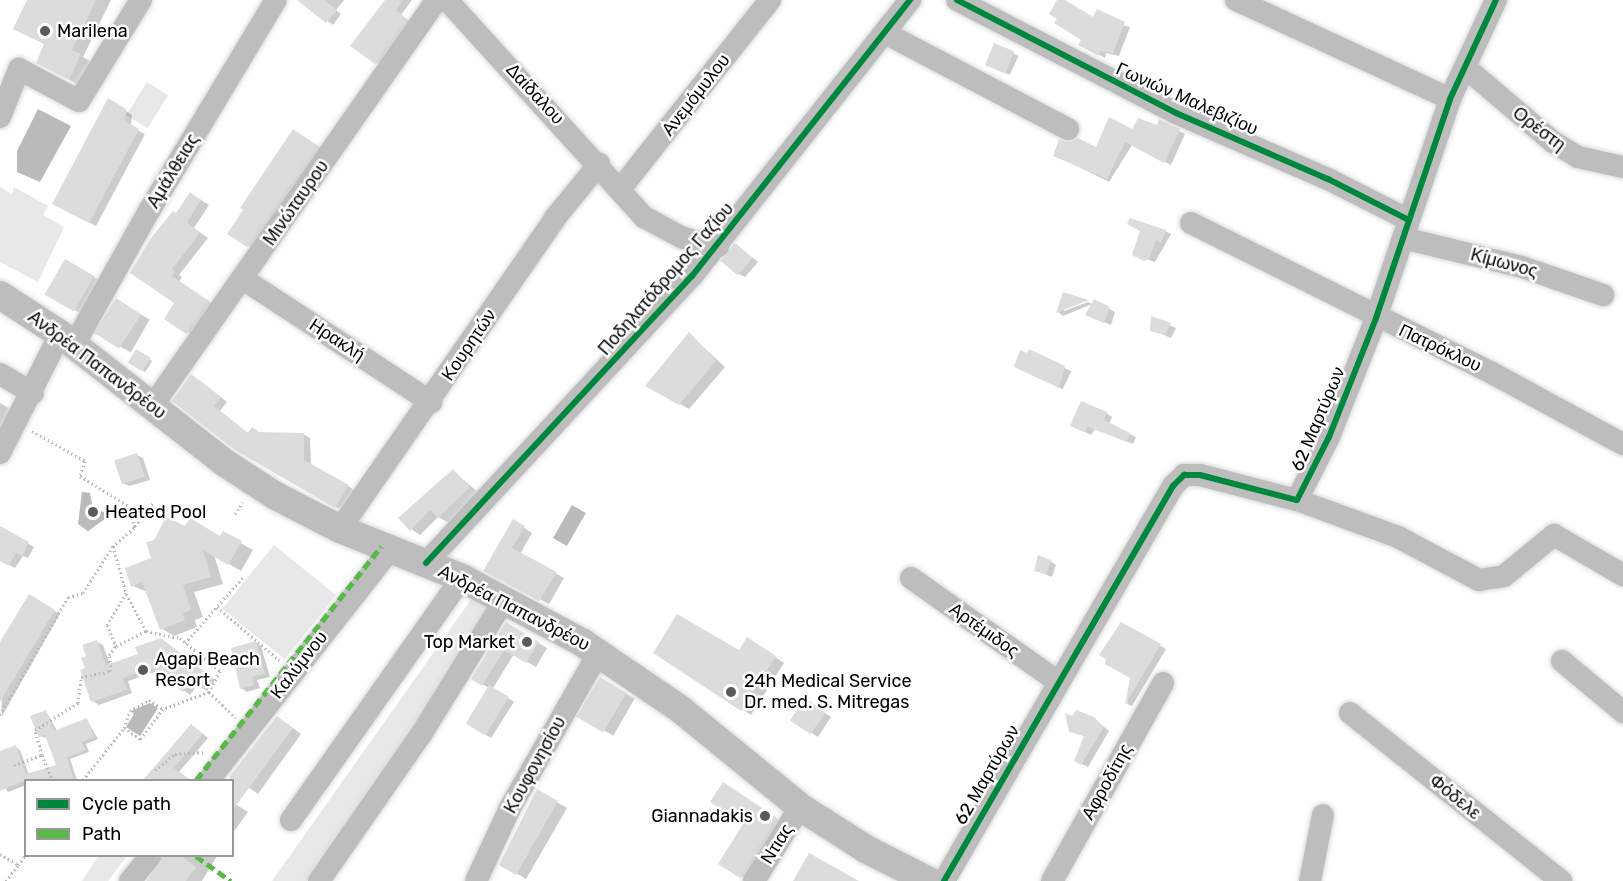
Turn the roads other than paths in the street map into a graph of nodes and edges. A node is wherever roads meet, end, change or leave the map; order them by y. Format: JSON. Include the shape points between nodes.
{"nodes":[{"id":1,"x":141,"y":0,"type":"edge"},
{"id":2,"x":276,"y":0,"type":"edge"},
{"id":3,"x":437,"y":0,"type":"edge"},
{"id":4,"x":447,"y":0,"type":"edge"},
{"id":5,"x":770,"y":0,"type":"edge"},
{"id":6,"x":910,"y":0,"type":"edge"},
{"id":7,"x":957,"y":0,"type":"edge"},
{"id":8,"x":1236,"y":0,"type":"edge"},
{"id":9,"x":1496,"y":0,"type":"edge"},
{"id":10,"x":885,"y":33,"type":"junction"},
{"id":11,"x":1466,"y":68,"type":"junction"},
{"id":12,"x":1450,"y":99,"type":"junction"},
{"id":13,"x":0,"y":117,"type":"edge"},
{"id":14,"x":1068,"y":129,"type":"dead end"},
{"id":15,"x":599,"y":164,"type":"junction"},
{"id":16,"x":1623,"y":167,"type":"edge"},
{"id":17,"x":621,"y":189,"type":"junction"},
{"id":18,"x":1191,"y":223,"type":"dead end"},
{"id":19,"x":1405,"y":229,"type":"junction"},
{"id":20,"x":718,"y":246,"type":"junction"},
{"id":21,"x":243,"y":279,"type":"junction"},
{"id":22,"x":0,"y":295,"type":"edge"},
{"id":23,"x":1603,"y":295,"type":"dead end"},
{"id":24,"x":1376,"y":318,"type":"junction"},
{"id":25,"x":67,"y":340,"type":"junction"},
{"id":26,"x":0,"y":374,"type":"edge"},
{"id":27,"x":33,"y":393,"type":"junction"},
{"id":28,"x":430,"y":402,"type":"junction"},
{"id":29,"x":153,"y":405,"type":"junction"},
{"id":30,"x":1623,"y":444,"type":"edge"},
{"id":31,"x":0,"y":453,"type":"edge"},
{"id":32,"x":1297,"y":500,"type":"junction"},
{"id":33,"x":340,"y":529,"type":"junction"},
{"id":34,"x":390,"y":550,"type":"junction"},
{"id":35,"x":426,"y":563,"type":"junction"},
{"id":36,"x":1623,"y":575,"type":"edge"},
{"id":37,"x":462,"y":578,"type":"junction"},
{"id":38,"x":911,"y":578,"type":"dead end"},
{"id":39,"x":504,"y":600,"type":"junction"},
{"id":40,"x":599,"y":652,"type":"junction"},
{"id":41,"x":1562,"y":661,"type":"dead end"},
{"id":42,"x":1057,"y":681,"type":"junction"},
{"id":43,"x":1163,"y":683,"type":"dead end"},
{"id":44,"x":1623,"y":712,"type":"edge"},
{"id":45,"x":1350,"y":713,"type":"dead end"},
{"id":46,"x":210,"y":779,"type":"edge"},
{"id":47,"x":800,"y":807,"type":"junction"},
{"id":48,"x":1323,"y":815,"type":"dead end"},
{"id":49,"x":291,"y":820,"type":"dead end"},
{"id":50,"x":148,"y":857,"type":"edge"},
{"id":51,"x":130,"y":881,"type":"edge"},
{"id":52,"x":319,"y":881,"type":"edge"},
{"id":53,"x":476,"y":881,"type":"edge"},
{"id":54,"x":754,"y":881,"type":"edge"},
{"id":55,"x":929,"y":881,"type":"edge"},
{"id":56,"x":944,"y":881,"type":"edge"},
{"id":57,"x":1052,"y":881,"type":"edge"},
{"id":58,"x":1310,"y":881,"type":"edge"},
{"id":59,"x":1561,"y":881,"type":"edge"}],
"edges":[{"from":1,"to":13,"type":"street","via":[[79,101],[19,69]]},
{"from":2,"to":25,"type":"street","name":"Αμάλθειας"},
{"from":3,"to":21,"type":"street","name":"Μινώταυρου"},
{"from":4,"to":15,"type":"street","name":"Δαίδαλου"},
{"from":5,"to":17,"type":"street","name":"Ανεμόμυλου"},
{"from":6,"to":10,"type":"street","name":"Ποδηλατόδρομος Γαζίου"},
{"from":7,"to":19,"type":"street","name":"Γωνιών Μαλεβιζίου","via":[[1176,113],[1328,179]]},
{"from":8,"to":12,"type":"street"},
{"from":9,"to":11,"type":"street","name":"62 Μαρτύρων"},
{"from":10,"to":14,"type":"street"},
{"from":10,"to":20,"type":"street","name":"Ποδηλατόδρομος Γαζίου"},
{"from":11,"to":12,"type":"street","name":"62 Μαρτύρων"},
{"from":11,"to":16,"type":"street","name":"Ορέστη","via":[[1553,142],[1578,157]]},
{"from":12,"to":19,"type":"street","name":"62 Μαρτύρων"},
{"from":15,"to":17,"type":"street","name":"Δαίδαλου"},
{"from":15,"to":28,"type":"street","name":"Κουρητών","via":[[555,218]]},
{"from":17,"to":20,"type":"street","name":"Δαίδαλου","via":[[654,224],[682,238]]},
{"from":18,"to":24,"type":"street","name":"Πατρόκλου"},
{"from":19,"to":23,"type":"street","name":"Κίμωνος"},
{"from":19,"to":24,"type":"street","name":"62 Μαρτύρων"},
{"from":20,"to":35,"type":"street","name":"Ποδηλατόδρομος Γαζίου","via":[[537,447]]},
{"from":21,"to":28,"type":"street","name":"Ηρακλή"},
{"from":21,"to":29,"type":"street","name":"Μινώταυρου"},
{"from":22,"to":25,"type":"main road","name":"Ανδρέα Παπανδρέου"},
{"from":24,"to":30,"type":"street","name":"Πατρόκλου","via":[[1492,373]]},
{"from":24,"to":32,"type":"street","name":"62 Μαρτύρων","via":[[1329,437]]},
{"from":25,"to":27,"type":"street","name":"Αμάλθειας"},
{"from":25,"to":29,"type":"main road","name":"Ανδρέα Παπανδρέου"},
{"from":26,"to":27,"type":"street"},
{"from":27,"to":31,"type":"street","name":"Αμάλθειας"},
{"from":28,"to":33,"type":"street","name":"Κουρητών"},
{"from":29,"to":33,"type":"main road","name":"Ανδρέα Παπανδρέου","via":[[225,463],[276,496]]},
{"from":32,"to":36,"type":"street","via":[[1398,537],[1479,580],[1504,576],[1554,535]]},
{"from":32,"to":42,"type":"street","name":"62 Μαρτύρων","via":[[1200,475],[1184,475],[1160,506]]},
{"from":33,"to":34,"type":"main road","name":"Ανδρέα Παπανδρέου"},
{"from":34,"to":35,"type":"main road","name":"Ανδρέα Παπανδρέου"},
{"from":34,"to":46,"type":"street","name":"Καλύμνου"},
{"from":35,"to":37,"type":"main road","name":"Ανδρέα Παπανδρέου"},
{"from":37,"to":39,"type":"main road","name":"Ανδρέα Παπανδρέου"},
{"from":37,"to":49,"type":"street"},
{"from":38,"to":42,"type":"street","name":"Αρτέμιδος"},
{"from":39,"to":40,"type":"main road","name":"Ανδρέα Παπανδρέου"},
{"from":39,"to":52,"type":"street","via":[[422,733]]},
{"from":40,"to":47,"type":"main road","name":"Ανδρέα Παπανδρέου","via":[[680,709]]},
{"from":40,"to":53,"type":"street","name":"Κουφονησίου","via":[[510,808]]},
{"from":41,"to":44,"type":"street"},
{"from":42,"to":56,"type":"street","name":"62 Μαρτύρων"},
{"from":43,"to":57,"type":"street","name":"Αφροδίτης"},
{"from":45,"to":59,"type":"street","name":"Φόδελε"},
{"from":47,"to":54,"type":"street","name":"Ντιας"},
{"from":47,"to":55,"type":"main road","name":"Ανδρέα Παπανδρέου","via":[[866,849]]},
{"from":48,"to":58,"type":"street"},
{"from":50,"to":51,"type":"street"}]}
